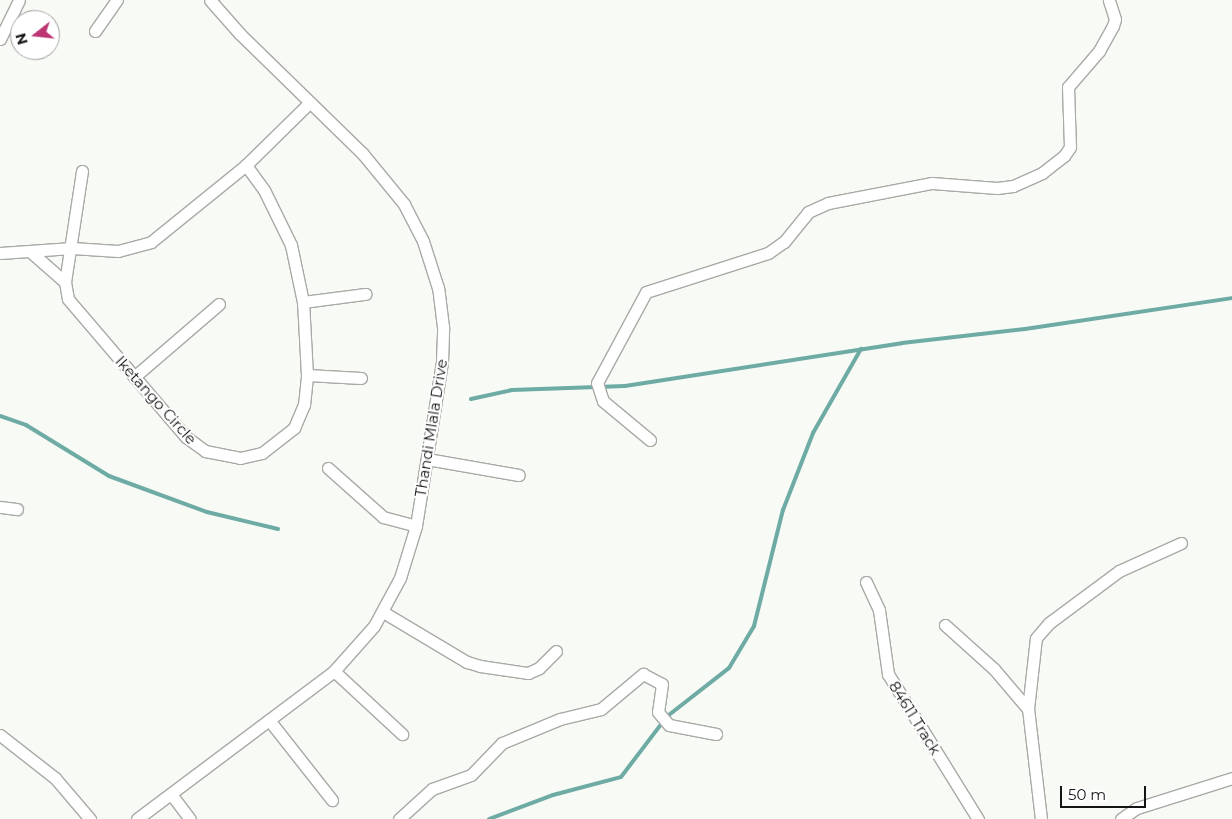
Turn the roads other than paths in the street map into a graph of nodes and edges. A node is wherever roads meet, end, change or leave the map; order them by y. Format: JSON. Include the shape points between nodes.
{"nodes":[{"id":1,"x":20,"y":0,"type":"edge"},
{"id":2,"x":117,"y":0,"type":"edge"},
{"id":3,"x":210,"y":0,"type":"edge"},
{"id":4,"x":1109,"y":0,"type":"edge"},
{"id":5,"x":95,"y":31,"type":"dead end"},
{"id":6,"x":0,"y":39,"type":"edge"},
{"id":7,"x":309,"y":103,"type":"junction"},
{"id":8,"x":246,"y":165,"type":"junction"},
{"id":9,"x":82,"y":171,"type":"dead end"},
{"id":10,"x":72,"y":248,"type":"junction"},
{"id":11,"x":0,"y":252,"type":"edge"},
{"id":12,"x":32,"y":253,"type":"junction"},
{"id":13,"x":65,"y":282,"type":"junction"},
{"id":14,"x":365,"y":294,"type":"dead end"},
{"id":15,"x":303,"y":302,"type":"junction"},
{"id":16,"x":219,"y":304,"type":"dead end"},
{"id":17,"x":307,"y":375,"type":"junction"},
{"id":18,"x":134,"y":377,"type":"junction"},
{"id":19,"x":361,"y":378,"type":"dead end"},
{"id":20,"x":650,"y":440,"type":"dead end"},
{"id":21,"x":428,"y":459,"type":"junction"},
{"id":22,"x":328,"y":468,"type":"dead end"},
{"id":23,"x":519,"y":475,"type":"dead end"},
{"id":24,"x":0,"y":507,"type":"edge"},
{"id":25,"x":17,"y":509,"type":"dead end"},
{"id":26,"x":416,"y":526,"type":"junction"},
{"id":27,"x":1181,"y":543,"type":"dead end"},
{"id":28,"x":866,"y":582,"type":"dead end"},
{"id":29,"x":383,"y":612,"type":"junction"},
{"id":30,"x":945,"y":626,"type":"dead end"},
{"id":31,"x":556,"y":651,"type":"dead end"},
{"id":32,"x":334,"y":671,"type":"junction"},
{"id":33,"x":1028,"y":709,"type":"junction"},
{"id":34,"x":270,"y":720,"type":"junction"},
{"id":35,"x":402,"y":734,"type":"dead end"},
{"id":36,"x":716,"y":734,"type":"dead end"},
{"id":37,"x":0,"y":736,"type":"edge"},
{"id":38,"x":1232,"y":778,"type":"edge"},
{"id":39,"x":171,"y":794,"type":"junction"},
{"id":40,"x":332,"y":800,"type":"dead end"},
{"id":41,"x":90,"y":819,"type":"edge"},
{"id":42,"x":137,"y":819,"type":"edge"},
{"id":43,"x":190,"y":819,"type":"edge"},
{"id":44,"x":399,"y":819,"type":"edge"},
{"id":45,"x":978,"y":819,"type":"edge"},
{"id":46,"x":1041,"y":819,"type":"edge"},
{"id":47,"x":1121,"y":819,"type":"edge"}],
"edges":[{"from":1,"to":6,"type":"street"},
{"from":2,"to":5,"type":"street"},
{"from":3,"to":7,"type":"street","name":"Thandi Mlala Drive"},
{"from":4,"to":20,"type":"street","via":[[1115,18],[1113,26],[1099,51],[1068,87],[1070,147],[1064,156],[1042,173],[1013,186],[997,188],[932,183],[828,203],[808,212],[784,242],[768,253],[646,292],[597,384],[603,401]]},
{"from":7,"to":8,"type":"street"},
{"from":7,"to":21,"type":"street","name":"Thandi Mlala Drive","via":[[363,154],[393,189],[418,230],[433,268],[443,344]]},
{"from":8,"to":10,"type":"street","via":[[151,242],[118,251]]},
{"from":8,"to":15,"type":"street","name":"Iketango Circle","via":[[285,229]]},
{"from":9,"to":10,"type":"street"},
{"from":10,"to":12,"type":"street"},
{"from":10,"to":13,"type":"street"},
{"from":11,"to":12,"type":"street"},
{"from":12,"to":13,"type":"street"},
{"from":13,"to":18,"type":"street","name":"Iketango Circle","via":[[74,308]]},
{"from":14,"to":15,"type":"street"},
{"from":15,"to":17,"type":"street","name":"Iketango Circle"},
{"from":16,"to":18,"type":"street"},
{"from":17,"to":18,"type":"street","name":"Iketango Circle","via":[[304,405],[294,428],[262,453],[240,458],[216,455],[196,445]]},
{"from":17,"to":19,"type":"street"},
{"from":21,"to":23,"type":"street"},
{"from":21,"to":26,"type":"street","name":"Thandi Mlala Drive"},
{"from":22,"to":26,"type":"street","via":[[383,517]]},
{"from":24,"to":25,"type":"street"},
{"from":26,"to":29,"type":"street","name":"Thandi Mlala Drive","via":[[400,578]]},
{"from":27,"to":33,"type":"street","via":[[1119,571],[1042,629],[1033,648]]},
{"from":28,"to":45,"type":"street","name":"84611 Track","via":[[879,610],[888,674]]},
{"from":29,"to":31,"type":"street","via":[[467,662],[480,666],[528,673],[539,668]]},
{"from":29,"to":32,"type":"street","name":"Thandi Mlala Drive"},
{"from":30,"to":33,"type":"street","via":[[994,669]]},
{"from":32,"to":34,"type":"street","name":"Thandi Mlala Drive"},
{"from":32,"to":35,"type":"street"},
{"from":33,"to":46,"type":"street"},
{"from":34,"to":39,"type":"street","name":"Thandi Mlala Drive"},
{"from":34,"to":40,"type":"street"},
{"from":36,"to":44,"type":"street","via":[[669,724],[658,712],[662,684],[643,674],[601,709],[560,719],[502,743],[471,775],[432,789]]},
{"from":37,"to":41,"type":"street","via":[[55,778]]},
{"from":38,"to":47,"type":"street","via":[[1137,808]]},
{"from":39,"to":42,"type":"street","name":"Thandi Mlala Drive"},
{"from":39,"to":43,"type":"street"}]}
